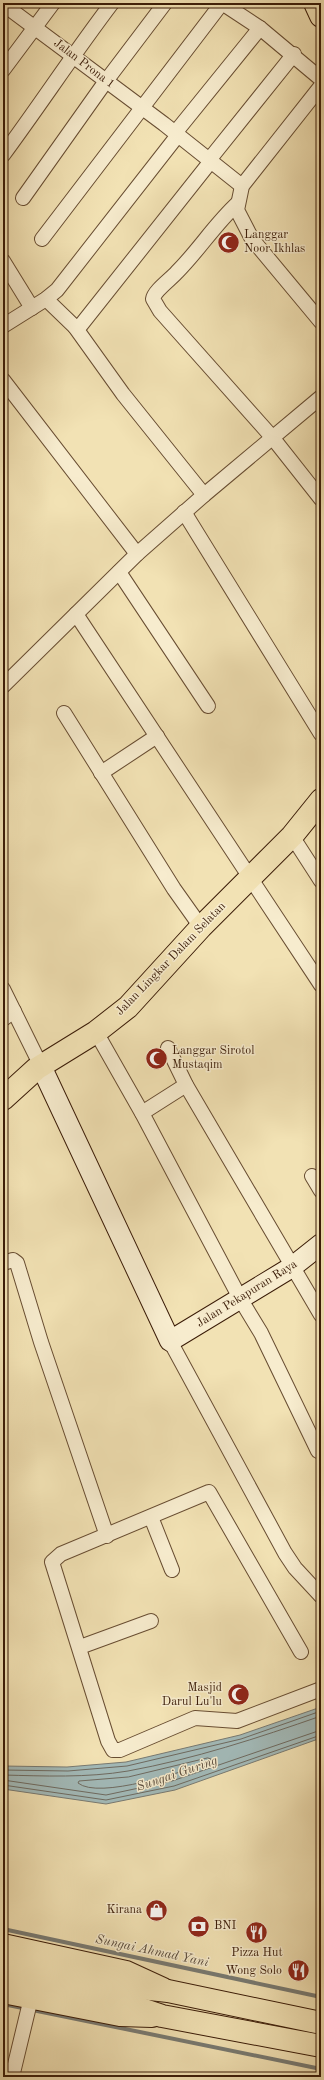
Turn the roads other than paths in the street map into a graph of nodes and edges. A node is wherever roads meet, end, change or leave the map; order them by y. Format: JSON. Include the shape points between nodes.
{"nodes":[{"id":1,"x":53,"y":3,"type":"edge"},
{"id":2,"x":112,"y":3,"type":"edge"},
{"id":3,"x":165,"y":3,"type":"edge"},
{"id":4,"x":222,"y":3,"type":"edge"},
{"id":5,"x":315,"y":3,"type":"edge"},
{"id":6,"x":3,"y":4,"type":"edge"},
{"id":7,"x":321,"y":16,"type":"edge"},
{"id":8,"x":34,"y":28,"type":"junction"},
{"id":9,"x":260,"y":28,"type":"junction"},
{"id":10,"x":294,"y":54,"type":"junction"},
{"id":11,"x":72,"y":56,"type":"junction"},
{"id":12,"x":3,"y":70,"type":"edge"},
{"id":13,"x":321,"y":79,"type":"edge"},
{"id":14,"x":106,"y":80,"type":"junction"},
{"id":15,"x":321,"y":86,"type":"edge"},
{"id":16,"x":141,"y":107,"type":"junction"},
{"id":17,"x":172,"y":131,"type":"junction"},
{"id":18,"x":3,"y":155,"type":"edge"},
{"id":19,"x":210,"y":161,"type":"junction"},
{"id":20,"x":242,"y":186,"type":"junction"},
{"id":21,"x":23,"y":198,"type":"dead end"},
{"id":22,"x":238,"y":203,"type":"junction"},
{"id":23,"x":42,"y":239,"type":"dead end"},
{"id":24,"x":3,"y":261,"type":"edge"},
{"id":25,"x":46,"y":300,"type":"junction"},
{"id":26,"x":32,"y":308,"type":"junction"},
{"id":27,"x":321,"y":322,"type":"edge"},
{"id":28,"x":3,"y":326,"type":"edge"},
{"id":29,"x":74,"y":327,"type":"junction"},
{"id":30,"x":3,"y":380,"type":"edge"},
{"id":31,"x":321,"y":397,"type":"edge"},
{"id":32,"x":272,"y":437,"type":"junction"},
{"id":33,"x":204,"y":495,"type":"junction"},
{"id":34,"x":321,"y":499,"type":"edge"},
{"id":35,"x":184,"y":512,"type":"junction"},
{"id":36,"x":137,"y":554,"type":"junction"},
{"id":37,"x":119,"y":572,"type":"junction"},
{"id":38,"x":76,"y":614,"type":"junction"},
{"id":39,"x":3,"y":686,"type":"edge"},
{"id":40,"x":208,"y":706,"type":"dead end"},
{"id":41,"x":64,"y":713,"type":"dead end"},
{"id":42,"x":321,"y":734,"type":"edge"},
{"id":43,"x":157,"y":736,"type":"junction"},
{"id":44,"x":101,"y":773,"type":"junction"},
{"id":45,"x":321,"y":800,"type":"edge"},
{"id":46,"x":292,"y":836,"type":"junction"},
{"id":47,"x":250,"y":878,"type":"junction"},
{"id":48,"x":321,"y":881,"type":"edge"},
{"id":49,"x":201,"y":928,"type":"junction"},
{"id":50,"x":321,"y":985,"type":"edge"},
{"id":51,"x":3,"y":989,"type":"edge"},
{"id":52,"x":9,"y":1015,"type":"edge"},
{"id":53,"x":96,"y":1032,"type":"junction"},
{"id":54,"x":168,"y":1048,"type":"dead end"},
{"id":55,"x":40,"y":1066,"type":"junction"},
{"id":56,"x":186,"y":1086,"type":"junction"},
{"id":57,"x":3,"y":1099,"type":"edge"},
{"id":58,"x":142,"y":1113,"type":"junction"},
{"id":59,"x":312,"y":1176,"type":"dead end"},
{"id":60,"x":321,"y":1191,"type":"edge"},
{"id":61,"x":321,"y":1244,"type":"edge"},
{"id":62,"x":3,"y":1263,"type":"edge"},
{"id":63,"x":292,"y":1267,"type":"junction"},
{"id":64,"x":241,"y":1300,"type":"junction"},
{"id":65,"x":321,"y":1315,"type":"edge"},
{"id":66,"x":170,"y":1341,"type":"junction"},
{"id":67,"x":321,"y":1452,"type":"edge"},
{"id":68,"x":151,"y":1517,"type":"junction"},
{"id":69,"x":107,"y":1536,"type":"junction"},
{"id":70,"x":172,"y":1570,"type":"dead end"},
{"id":71,"x":321,"y":1596,"type":"edge"},
{"id":72,"x":151,"y":1621,"type":"dead end"},
{"id":73,"x":80,"y":1647,"type":"junction"},
{"id":74,"x":301,"y":1652,"type":"dead end"},
{"id":75,"x":321,"y":1689,"type":"edge"},
{"id":76,"x":3,"y":1945,"type":"edge"},
{"id":77,"x":3,"y":1961,"type":"edge"},
{"id":78,"x":3,"y":1979,"type":"edge"},
{"id":79,"x":168,"y":1990,"type":"junction"},
{"id":80,"x":3,"y":1992,"type":"edge"},
{"id":81,"x":123,"y":1995,"type":"junction"},
{"id":82,"x":29,"y":2005,"type":"junction"},
{"id":83,"x":162,"y":2016,"type":"junction"},
{"id":84,"x":288,"y":2016,"type":"junction"},
{"id":85,"x":321,"y":2023,"type":"edge"},
{"id":86,"x":283,"y":2038,"type":"junction"},
{"id":87,"x":321,"y":2046,"type":"edge"},
{"id":88,"x":12,"y":2077,"type":"edge"}],
"edges":[{"from":1,"to":8,"type":"street"},
{"from":2,"to":11,"type":"street"},
{"from":3,"to":14,"type":"street"},
{"from":4,"to":9,"type":"street"},
{"from":4,"to":16,"type":"street"},
{"from":5,"to":7,"type":"main road"},
{"from":6,"to":8,"type":"street","name":"Jalan Prona 1"},
{"from":8,"to":11,"type":"street","name":"Jalan Prona 1"},
{"from":8,"to":12,"type":"street"},
{"from":9,"to":10,"type":"street"},
{"from":9,"to":17,"type":"street"},
{"from":10,"to":13,"type":"street"},
{"from":10,"to":19,"type":"street"},
{"from":11,"to":14,"type":"street","name":"Jalan Prona 1"},
{"from":11,"to":18,"type":"street","via":[[57,82]]},
{"from":14,"to":16,"type":"street","name":"Jalan Prona 1"},
{"from":14,"to":21,"type":"street"},
{"from":15,"to":20,"type":"street"},
{"from":16,"to":17,"type":"street","name":"Jalan Prona 1"},
{"from":16,"to":23,"type":"street"},
{"from":17,"to":19,"type":"street","name":"Jalan Prona 1"},
{"from":17,"to":25,"type":"street","via":[[86,254]]},
{"from":19,"to":20,"type":"street","name":"Jalan Prona 1"},
{"from":19,"to":29,"type":"street","via":[[83,324]]},
{"from":20,"to":22,"type":"street"},
{"from":22,"to":27,"type":"street","via":[[237,210],[252,239]]},
{"from":22,"to":32,"type":"street","via":[[210,231],[193,255],[163,287],[156,291],[153,299],[160,311]]},
{"from":24,"to":26,"type":"street"},
{"from":25,"to":26,"type":"street"},
{"from":25,"to":29,"type":"street"},
{"from":26,"to":28,"type":"street"},
{"from":29,"to":33,"type":"street","via":[[123,394]]},
{"from":30,"to":36,"type":"street"},
{"from":31,"to":32,"type":"street"},
{"from":32,"to":33,"type":"street"},
{"from":32,"to":34,"type":"street"},
{"from":33,"to":35,"type":"street"},
{"from":35,"to":36,"type":"street"},
{"from":35,"to":42,"type":"street"},
{"from":36,"to":37,"type":"street"},
{"from":37,"to":38,"type":"street"},
{"from":37,"to":40,"type":"street"},
{"from":38,"to":39,"type":"street"},
{"from":38,"to":43,"type":"street"},
{"from":41,"to":44,"type":"street"},
{"from":43,"to":44,"type":"street"},
{"from":43,"to":47,"type":"street"},
{"from":44,"to":49,"type":"street"},
{"from":45,"to":46,"type":"main road","name":"Jalan Lingkar Dalam Selatan"},
{"from":46,"to":47,"type":"main road","name":"Jalan Lingkar Dalam Selatan"},
{"from":46,"to":48,"type":"street"},
{"from":47,"to":49,"type":"main road","name":"Jalan Lingkar Dalam Selatan"},
{"from":47,"to":50,"type":"street"},
{"from":49,"to":53,"type":"main road","name":"Jalan Lingkar Dalam Selatan","via":[[128,1007]]},
{"from":51,"to":52,"type":"street"},
{"from":52,"to":55,"type":"street"},
{"from":53,"to":55,"type":"main road","name":"Jalan Lingkar Dalam Selatan"},
{"from":53,"to":58,"type":"street"},
{"from":54,"to":56,"type":"street"},
{"from":55,"to":57,"type":"main road","name":"Jalan Lingkar Dalam Selatan"},
{"from":55,"to":66,"type":"street"},
{"from":56,"to":58,"type":"street"},
{"from":56,"to":63,"type":"street"},
{"from":58,"to":64,"type":"street"},
{"from":59,"to":60,"type":"street"},
{"from":61,"to":63,"type":"street","name":"Jalan Pekapuran Raya"},
{"from":62,"to":69,"type":"street","via":[[13,1260],[17,1263]]},
{"from":63,"to":64,"type":"street","name":"Jalan Pekapuran Raya"},
{"from":63,"to":65,"type":"street"},
{"from":64,"to":66,"type":"street","name":"Jalan Pekapuran Raya"},
{"from":64,"to":67,"type":"street","via":[[261,1333],[318,1451]]},
{"from":66,"to":71,"type":"street","via":[[285,1553]]},
{"from":68,"to":69,"type":"street"},
{"from":68,"to":70,"type":"street"},
{"from":68,"to":74,"type":"street","via":[[207,1493],[211,1494]]},
{"from":69,"to":73,"type":"street","via":[[61,1554],[52,1562]]},
{"from":72,"to":73,"type":"street"},
{"from":73,"to":75,"type":"street","via":[[110,1747],[116,1751],[195,1718],[237,1720]]},
{"from":76,"to":79,"type":"main road","via":[[126,1972]]},
{"from":77,"to":81,"type":"main road"},
{"from":78,"to":81,"type":"main road"},
{"from":79,"to":81,"type":"main road"},
{"from":79,"to":84,"type":"main road"},
{"from":80,"to":82,"type":"main road"},
{"from":81,"to":83,"type":"main road"},
{"from":82,"to":83,"type":"main road","via":[[120,2015]]},
{"from":82,"to":88,"type":"street"},
{"from":83,"to":86,"type":"main road"},
{"from":84,"to":85,"type":"main road"},
{"from":84,"to":86,"type":"main road"},
{"from":86,"to":87,"type":"main road"}]}
